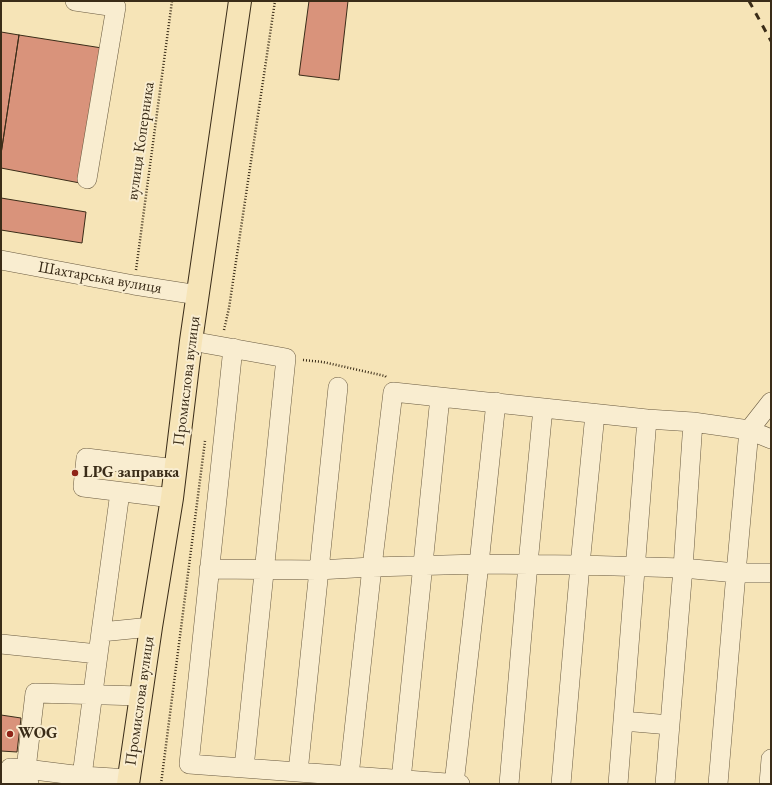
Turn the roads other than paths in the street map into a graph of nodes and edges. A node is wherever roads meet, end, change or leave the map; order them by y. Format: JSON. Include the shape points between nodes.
{"nodes":[{"id":1,"x":75,"y":1,"type":"edge"},
{"id":2,"x":240,"y":1,"type":"edge"},
{"id":3,"x":87,"y":179,"type":"dead end"},
{"id":4,"x":1,"y":260,"type":"edge"},
{"id":5,"x":198,"y":295,"type":"junction"},
{"id":6,"x":191,"y":341,"type":"junction"},
{"id":7,"x":233,"y":348,"type":"junction"},
{"id":8,"x":338,"y":387,"type":"dead end"},
{"id":9,"x":440,"y":397,"type":"junction"},
{"id":10,"x":496,"y":402,"type":"junction"},
{"id":11,"x":771,"y":402,"type":"edge"},
{"id":12,"x":543,"y":408,"type":"junction"},
{"id":13,"x":594,"y":414,"type":"junction"},
{"id":14,"x":647,"y":419,"type":"junction"},
{"id":15,"x":694,"y":422,"type":"junction"},
{"id":16,"x":749,"y":430,"type":"junction"},
{"id":17,"x":771,"y":439,"type":"edge"},
{"id":18,"x":176,"y":469,"type":"junction"},
{"id":19,"x":120,"y":492,"type":"junction"},
{"id":20,"x":172,"y":498,"type":"junction"},
{"id":21,"x":479,"y":564,"type":"junction"},
{"id":22,"x":528,"y":564,"type":"junction"},
{"id":23,"x":422,"y":565,"type":"junction"},
{"id":24,"x":580,"y":565,"type":"junction"},
{"id":25,"x":372,"y":567,"type":"junction"},
{"id":26,"x":635,"y":567,"type":"junction"},
{"id":27,"x":683,"y":568,"type":"junction"},
{"id":28,"x":209,"y":569,"type":"junction"},
{"id":29,"x":264,"y":569,"type":"junction"},
{"id":30,"x":318,"y":570,"type":"junction"},
{"id":31,"x":736,"y":573,"type":"junction"},
{"id":32,"x":771,"y":573,"type":"edge"},
{"id":33,"x":151,"y":627,"type":"junction"},
{"id":34,"x":101,"y":632,"type":"junction"},
{"id":35,"x":1,"y":644,"type":"edge"},
{"id":36,"x":98,"y":654,"type":"junction"},
{"id":37,"x":92,"y":694,"type":"junction"},
{"id":38,"x":141,"y":696,"type":"junction"},
{"id":39,"x":623,"y":721,"type":"junction"},
{"id":40,"x":670,"y":725,"type":"junction"},
{"id":41,"x":771,"y":759,"type":"edge"},
{"id":42,"x":244,"y":768,"type":"junction"},
{"id":43,"x":298,"y":772,"type":"junction"},
{"id":44,"x":16,"y":776,"type":"edge"},
{"id":45,"x":82,"y":776,"type":"junction"},
{"id":46,"x":349,"y":776,"type":"junction"},
{"id":47,"x":401,"y":780,"type":"junction"},
{"id":48,"x":129,"y":782,"type":"edge"},
{"id":49,"x":454,"y":784,"type":"edge"},
{"id":50,"x":460,"y":784,"type":"edge"},
{"id":51,"x":509,"y":784,"type":"edge"},
{"id":52,"x":561,"y":784,"type":"edge"},
{"id":53,"x":618,"y":784,"type":"edge"},
{"id":54,"x":665,"y":784,"type":"edge"},
{"id":55,"x":718,"y":784,"type":"edge"},
{"id":56,"x":769,"y":784,"type":"edge"}],
"edges":[{"from":1,"to":3,"type":"lane","via":[[116,7]]},
{"from":2,"to":5,"type":"main road","name":"Промислова вулиця"},
{"from":4,"to":5,"type":"lane","name":"Шахтарська вулиця"},
{"from":5,"to":6,"type":"main road","name":"Промислова вулиця"},
{"from":6,"to":7,"type":"lane"},
{"from":6,"to":18,"type":"main road","name":"Промислова вулиця"},
{"from":7,"to":28,"type":"lane"},
{"from":7,"to":29,"type":"lane","via":[[286,358]]},
{"from":8,"to":30,"type":"lane"},
{"from":9,"to":10,"type":"lane"},
{"from":9,"to":23,"type":"lane"},
{"from":9,"to":25,"type":"lane","via":[[393,392]]},
{"from":10,"to":12,"type":"lane"},
{"from":10,"to":21,"type":"lane"},
{"from":11,"to":16,"type":"lane"},
{"from":12,"to":13,"type":"lane"},
{"from":12,"to":22,"type":"lane"},
{"from":13,"to":14,"type":"lane"},
{"from":13,"to":24,"type":"lane"},
{"from":14,"to":15,"type":"lane"},
{"from":14,"to":26,"type":"lane"},
{"from":15,"to":16,"type":"lane"},
{"from":15,"to":27,"type":"lane"},
{"from":16,"to":17,"type":"lane"},
{"from":16,"to":31,"type":"lane"},
{"from":18,"to":19,"type":"lane","via":[[86,458],[83,487]]},
{"from":18,"to":20,"type":"main road","name":"Промислова вулиця"},
{"from":19,"to":20,"type":"lane"},
{"from":19,"to":34,"type":"lane"},
{"from":20,"to":33,"type":"main road","name":"Промислова вулиця"},
{"from":21,"to":22,"type":"lane"},
{"from":21,"to":23,"type":"lane"},
{"from":21,"to":49,"type":"lane"},
{"from":22,"to":24,"type":"lane"},
{"from":22,"to":51,"type":"lane"},
{"from":23,"to":25,"type":"lane"},
{"from":23,"to":47,"type":"lane"},
{"from":24,"to":26,"type":"lane"},
{"from":24,"to":52,"type":"lane"},
{"from":25,"to":30,"type":"lane"},
{"from":25,"to":46,"type":"lane"},
{"from":26,"to":27,"type":"lane"},
{"from":26,"to":39,"type":"lane"},
{"from":27,"to":31,"type":"lane"},
{"from":27,"to":40,"type":"lane"},
{"from":28,"to":29,"type":"lane"},
{"from":28,"to":42,"type":"lane","via":[[189,764]]},
{"from":29,"to":30,"type":"lane"},
{"from":29,"to":42,"type":"lane"},
{"from":30,"to":43,"type":"lane"},
{"from":31,"to":32,"type":"lane"},
{"from":31,"to":55,"type":"lane"},
{"from":33,"to":34,"type":"lane"},
{"from":33,"to":38,"type":"main road","name":"Промислова вулиця"},
{"from":34,"to":36,"type":"lane"},
{"from":35,"to":36,"type":"lane"},
{"from":36,"to":37,"type":"lane"},
{"from":37,"to":38,"type":"lane"},
{"from":37,"to":44,"type":"lane","via":[[35,693]]},
{"from":37,"to":45,"type":"lane"},
{"from":38,"to":48,"type":"main road","name":"Промислова вулиця"},
{"from":39,"to":40,"type":"lane"},
{"from":39,"to":53,"type":"lane"},
{"from":40,"to":54,"type":"lane"},
{"from":41,"to":56,"type":"lane"},
{"from":42,"to":43,"type":"lane"},
{"from":43,"to":46,"type":"lane"},
{"from":44,"to":45,"type":"lane"},
{"from":45,"to":48,"type":"lane"},
{"from":46,"to":47,"type":"lane"},
{"from":47,"to":49,"type":"lane"},
{"from":49,"to":50,"type":"lane"}]}
